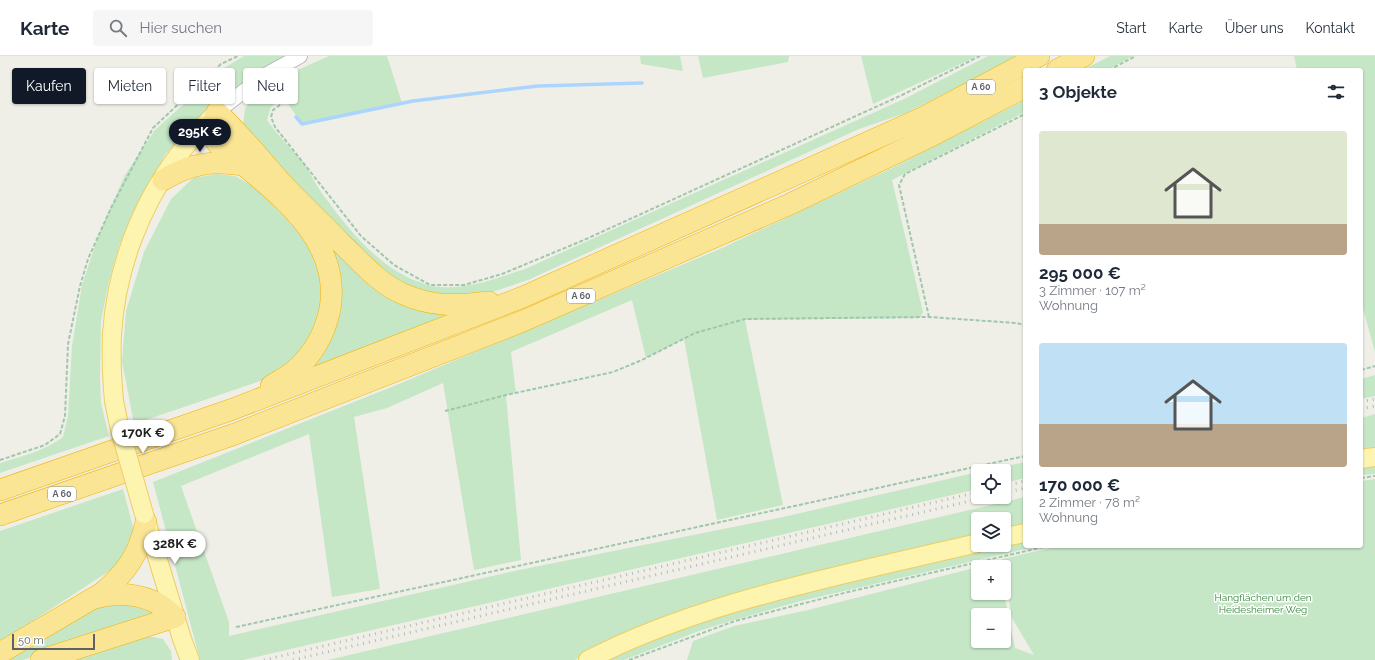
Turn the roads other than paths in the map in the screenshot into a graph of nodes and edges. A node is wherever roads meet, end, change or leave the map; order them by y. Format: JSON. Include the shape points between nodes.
{"nodes":[{"id":1,"x":300,"y":56,"type":"edge"},
{"id":2,"x":1038,"y":56,"type":"edge"},
{"id":3,"x":1084,"y":56,"type":"edge"},
{"id":4,"x":1061,"y":68,"type":"edge"},
{"id":5,"x":1023,"y":88,"type":"edge"},
{"id":6,"x":217,"y":112,"type":"junction"},
{"id":7,"x":242,"y":165,"type":"junction"},
{"id":8,"x":163,"y":180,"type":"junction"},
{"id":9,"x":523,"y":297,"type":"junction"},
{"id":10,"x":233,"y":409,"type":"junction"},
{"id":11,"x":1375,"y":457,"type":"edge"},
{"id":12,"x":1363,"y":459,"type":"edge"},
{"id":13,"x":0,"y":490,"type":"edge"},
{"id":14,"x":0,"y":515,"type":"edge"},
{"id":15,"x":145,"y":518,"type":"junction"},
{"id":16,"x":1023,"y":532,"type":"edge"},
{"id":17,"x":1011,"y":535,"type":"edge"},
{"id":18,"x":971,"y":545,"type":"edge"},
{"id":19,"x":86,"y":601,"type":"junction"},
{"id":20,"x":175,"y":617,"type":"junction"},
{"id":21,"x":182,"y":639,"type":"junction"},
{"id":22,"x":0,"y":653,"type":"edge"},
{"id":23,"x":41,"y":660,"type":"edge"},
{"id":24,"x":182,"y":660,"type":"edge"},
{"id":25,"x":190,"y":660,"type":"edge"},
{"id":26,"x":588,"y":660,"type":"edge"}],
"edges":[{"from":1,"to":6,"type":"street","via":[[262,77]]},
{"from":2,"to":9,"type":"highway","number":"A 60","via":[[924,117]]},
{"from":3,"to":4,"type":"highway"},
{"from":5,"to":14,"type":"highway","number":"A 60","via":[[790,204],[523,321],[235,434]]},
{"from":6,"to":7,"type":"highway","via":[[213,124],[214,139]]},
{"from":6,"to":8,"type":"main road","via":[[180,154]]},
{"from":6,"to":9,"type":"highway","via":[[279,180],[386,285],[419,300],[448,306]]},
{"from":7,"to":8,"type":"highway","via":[[209,162],[177,171]]},
{"from":7,"to":10,"type":"highway","via":[[270,186],[306,224],[323,251],[328,265],[331,289],[330,310],[324,329],[307,358],[293,371]]},
{"from":8,"to":15,"type":"main road","bridge":true,"via":[[152,197],[127,254],[117,294],[111,355],[114,401],[120,430]]},
{"from":9,"to":10,"type":"highway","number":"A 60"},
{"from":10,"to":13,"type":"highway","number":"A 60"},
{"from":11,"to":12,"type":"main road"},
{"from":15,"to":19,"type":"highway","via":[[136,555],[115,582],[102,593]]},
{"from":15,"to":20,"type":"main road"},
{"from":16,"to":17,"type":"main road"},
{"from":18,"to":26,"type":"main road","via":[[788,588],[691,616]]},
{"from":19,"to":20,"type":"highway","via":[[105,595],[124,594],[142,597],[160,605]]},
{"from":19,"to":22,"type":"highway"},
{"from":20,"to":21,"type":"main road"},
{"from":20,"to":23,"type":"highway"},
{"from":21,"to":24,"type":"main road"},
{"from":21,"to":25,"type":"main road"}]}
